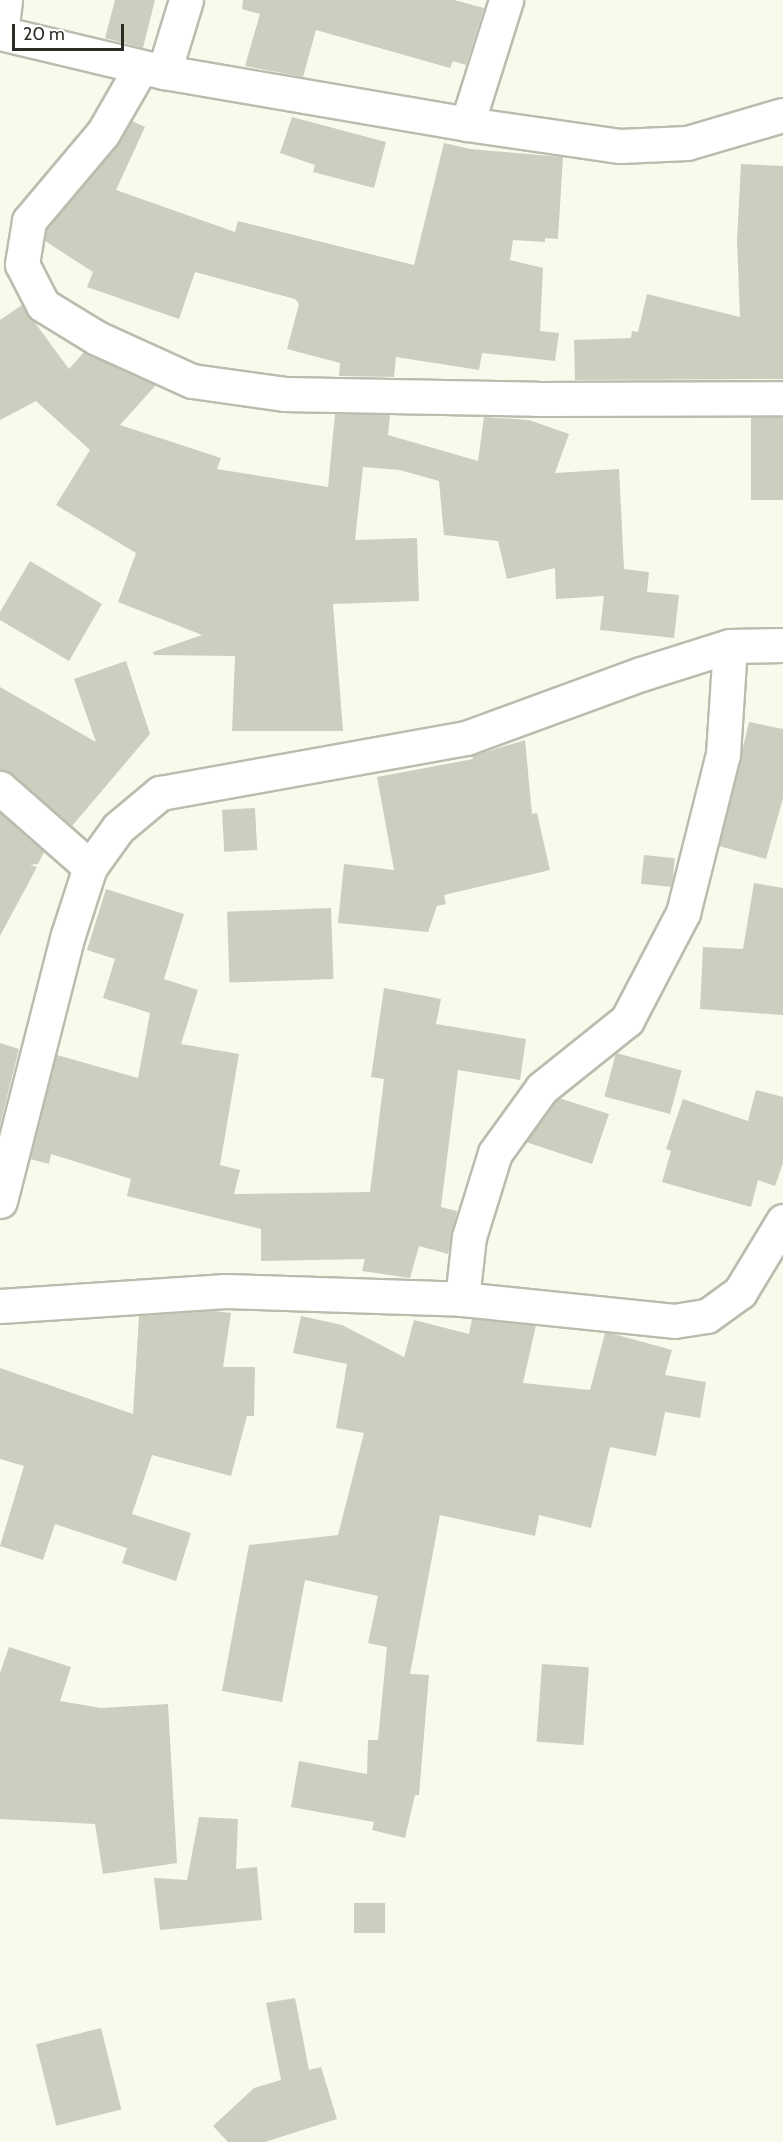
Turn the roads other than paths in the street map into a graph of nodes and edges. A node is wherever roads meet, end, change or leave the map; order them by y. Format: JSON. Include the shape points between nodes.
{"nodes":[{"id":1,"x":5,"y":0,"type":"edge"},
{"id":2,"x":186,"y":0,"type":"edge"},
{"id":3,"x":506,"y":0,"type":"edge"},
{"id":4,"x":0,"y":33,"type":"edge"},
{"id":5,"x":153,"y":69,"type":"junction"},
{"id":6,"x":783,"y":115,"type":"edge"},
{"id":7,"x":467,"y":124,"type":"junction"},
{"id":8,"x":783,"y":398,"type":"edge"},
{"id":9,"x":783,"y":645,"type":"edge"},
{"id":10,"x":730,"y":646,"type":"junction"},
{"id":11,"x":0,"y":788,"type":"edge"},
{"id":12,"x":90,"y":867,"type":"junction"},
{"id":13,"x":0,"y":1201,"type":"edge"},
{"id":14,"x":783,"y":1221,"type":"edge"},
{"id":15,"x":462,"y":1299,"type":"junction"},
{"id":16,"x":0,"y":1306,"type":"edge"}],
"edges":[{"from":1,"to":4,"type":"street"},
{"from":2,"to":5,"type":"street"},
{"from":3,"to":7,"type":"street"},
{"from":4,"to":5,"type":"street"},
{"from":5,"to":7,"type":"street"},
{"from":5,"to":8,"type":"street","via":[[29,221],[22,264],[42,305],[97,338],[192,381],[284,394]]},
{"from":6,"to":7,"type":"street","via":[[687,143],[620,146]]},
{"from":9,"to":10,"type":"street"},
{"from":10,"to":12,"type":"street","via":[[640,674],[466,738],[160,793],[118,828]]},
{"from":10,"to":15,"type":"street","via":[[723,754],[683,913],[627,1020],[542,1088],[495,1153],[469,1237]]},
{"from":11,"to":12,"type":"street"},
{"from":12,"to":13,"type":"street","via":[[68,935]]},
{"from":14,"to":15,"type":"street","via":[[740,1292],[707,1316],[674,1322]]},
{"from":15,"to":16,"type":"street","via":[[226,1291]]}]}
